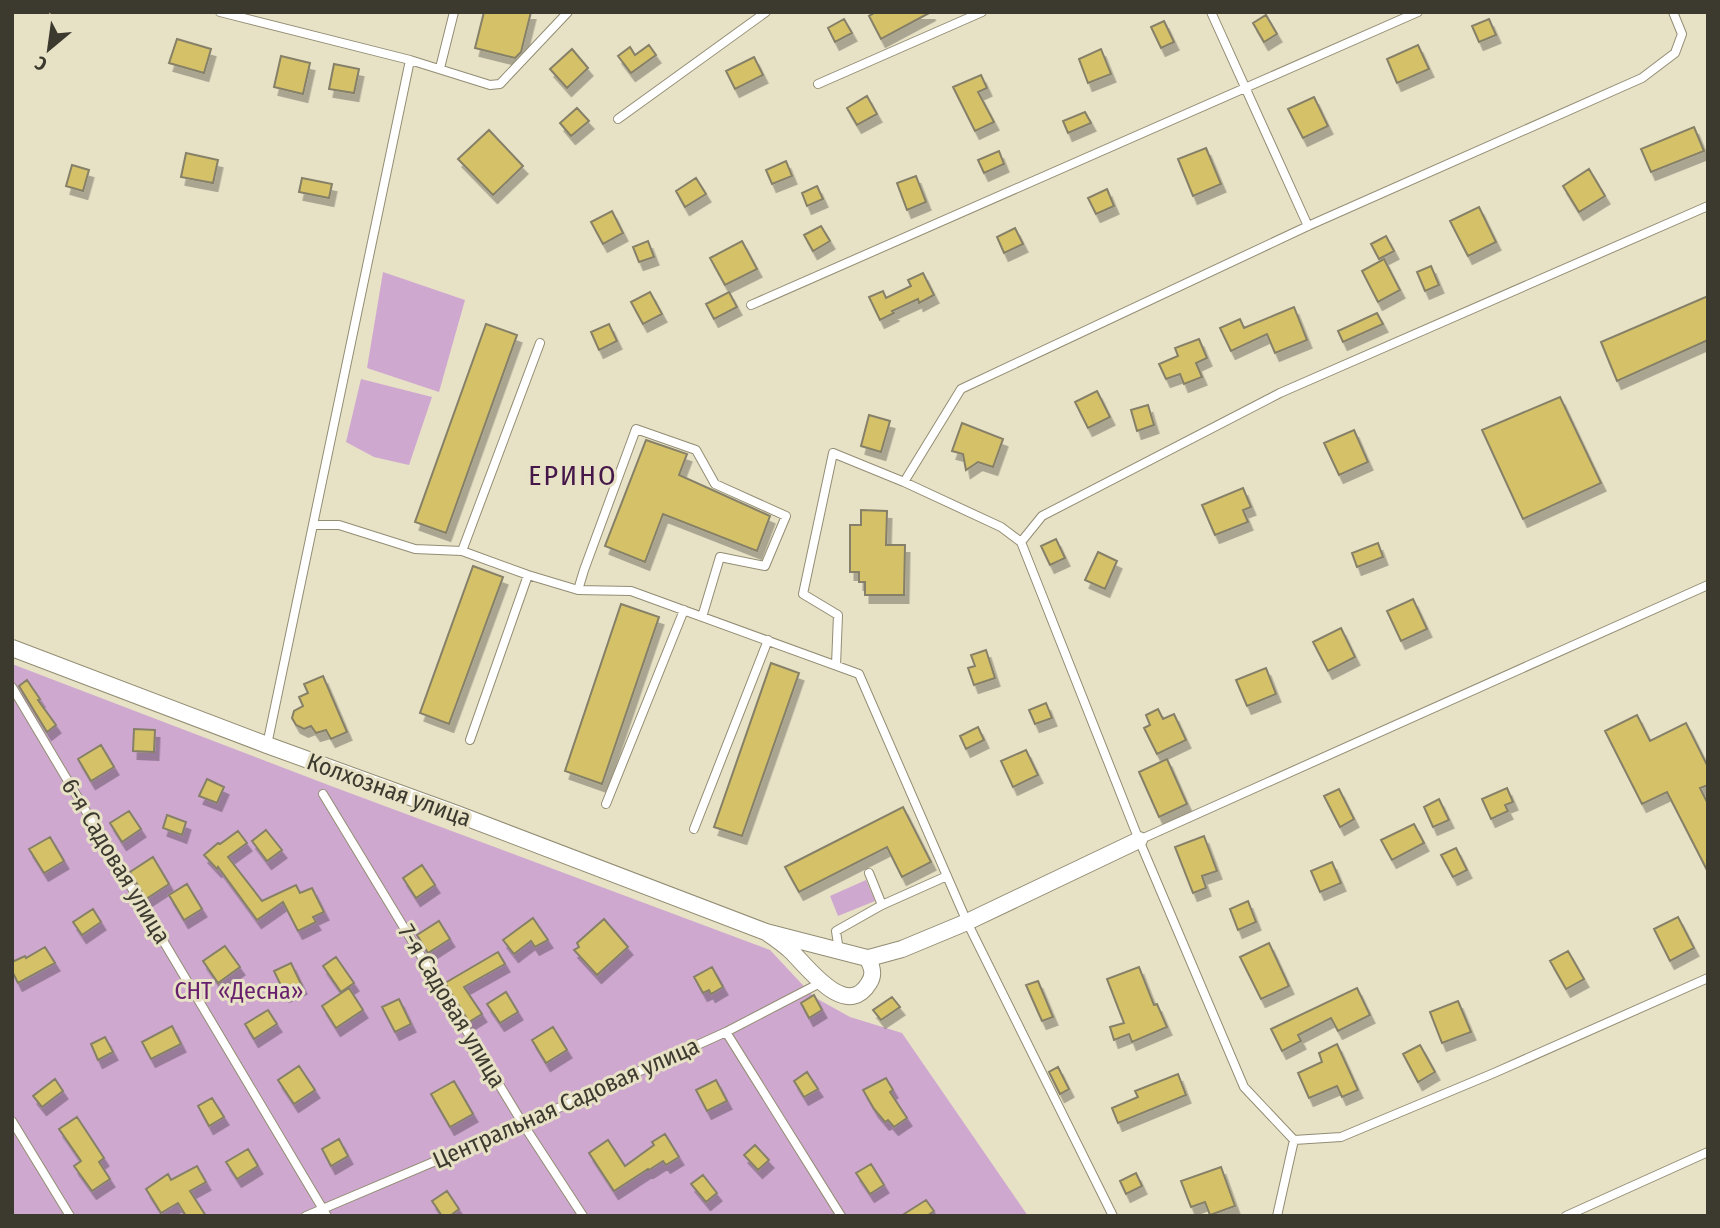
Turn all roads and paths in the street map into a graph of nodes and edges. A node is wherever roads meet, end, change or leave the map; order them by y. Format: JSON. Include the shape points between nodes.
{"nodes":[{"id":1,"x":220,"y":12,"type":"edge"},
{"id":2,"x":454,"y":12,"type":"edge"},
{"id":3,"x":568,"y":12,"type":"edge"},
{"id":4,"x":766,"y":12,"type":"edge"},
{"id":5,"x":982,"y":12,"type":"edge"},
{"id":6,"x":1211,"y":12,"type":"edge"},
{"id":7,"x":1418,"y":12,"type":"edge"},
{"id":8,"x":1673,"y":12,"type":"edge"},
{"id":9,"x":410,"y":60,"type":"junction"},
{"id":10,"x":440,"y":68,"type":"junction"},
{"id":11,"x":818,"y":84,"type":"dead end"},
{"id":12,"x":1245,"y":88,"type":"junction"},
{"id":13,"x":618,"y":119,"type":"dead end"},
{"id":14,"x":1708,"y":206,"type":"edge"},
{"id":15,"x":1308,"y":226,"type":"junction"},
{"id":16,"x":751,"y":305,"type":"dead end"},
{"id":17,"x":540,"y":343,"type":"dead end"},
{"id":18,"x":904,"y":482,"type":"junction"},
{"id":19,"x":313,"y":525,"type":"junction"},
{"id":20,"x":1021,"y":542,"type":"junction"},
{"id":21,"x":462,"y":551,"type":"junction"},
{"id":22,"x":528,"y":575,"type":"junction"},
{"id":23,"x":1708,"y":585,"type":"edge"},
{"id":24,"x":578,"y":590,"type":"junction"},
{"id":25,"x":684,"y":610,"type":"junction"},
{"id":26,"x":702,"y":617,"type":"junction"},
{"id":27,"x":768,"y":640,"type":"junction"},
{"id":28,"x":12,"y":648,"type":"edge"},
{"id":29,"x":836,"y":665,"type":"junction"},
{"id":30,"x":12,"y":687,"type":"edge"},
{"id":31,"x":470,"y":740,"type":"dead end"},
{"id":32,"x":267,"y":745,"type":"junction"},
{"id":33,"x":323,"y":794,"type":"dead end"},
{"id":34,"x":606,"y":804,"type":"dead end"},
{"id":35,"x":694,"y":829,"type":"dead end"},
{"id":36,"x":1139,"y":840,"type":"junction"},
{"id":37,"x":869,"y":873,"type":"dead end"},
{"id":38,"x":947,"y":876,"type":"junction"},
{"id":39,"x":882,"y":905,"type":"junction"},
{"id":40,"x":967,"y":922,"type":"junction"},
{"id":41,"x":766,"y":932,"type":"junction"},
{"id":42,"x":839,"y":950,"type":"junction"},
{"id":43,"x":868,"y":958,"type":"junction"},
{"id":44,"x":1708,"y":978,"type":"edge"},
{"id":45,"x":822,"y":982,"type":"junction"},
{"id":46,"x":726,"y":1032,"type":"junction"},
{"id":47,"x":12,"y":1121,"type":"edge"},
{"id":48,"x":523,"y":1124,"type":"junction"},
{"id":49,"x":1294,"y":1140,"type":"junction"},
{"id":50,"x":1708,"y":1152,"type":"edge"},
{"id":51,"x":325,"y":1212,"type":"edge"},
{"id":52,"x":70,"y":1216,"type":"edge"},
{"id":53,"x":306,"y":1216,"type":"edge"},
{"id":54,"x":583,"y":1216,"type":"edge"},
{"id":55,"x":841,"y":1216,"type":"edge"},
{"id":56,"x":1113,"y":1216,"type":"edge"},
{"id":57,"x":1277,"y":1216,"type":"edge"},
{"id":58,"x":1566,"y":1216,"type":"edge"}],
"edges":[{"from":1,"to":9,"type":"lane"},
{"from":2,"to":10,"type":"lane"},
{"from":3,"to":10,"type":"lane","via":[[500,84],[490,85]]},
{"from":4,"to":13,"type":"lane"},
{"from":5,"to":11,"type":"lane"},
{"from":6,"to":12,"type":"lane"},
{"from":7,"to":12,"type":"lane"},
{"from":8,"to":15,"type":"lane","via":[[1682,34],[1675,53],[1642,78]]},
{"from":9,"to":10,"type":"lane"},
{"from":9,"to":19,"type":"lane"},
{"from":12,"to":15,"type":"lane"},
{"from":12,"to":16,"type":"lane"},
{"from":14,"to":20,"type":"lane","via":[[1280,393],[1042,516]]},
{"from":15,"to":18,"type":"lane","via":[[961,389]]},
{"from":17,"to":21,"type":"lane"},
{"from":18,"to":20,"type":"lane","via":[[1001,527]]},
{"from":18,"to":29,"type":"lane","via":[[833,453],[803,594],[838,615]]},
{"from":19,"to":21,"type":"lane","via":[[339,525],[415,549]]},
{"from":19,"to":32,"type":"lane"},
{"from":20,"to":36,"type":"lane"},
{"from":21,"to":22,"type":"lane"},
{"from":22,"to":24,"type":"lane"},
{"from":22,"to":31,"type":"lane"},
{"from":23,"to":36,"type":"lane"},
{"from":24,"to":25,"type":"lane","via":[[631,591]]},
{"from":24,"to":26,"type":"lane","via":[[636,429],[695,450],[715,484],[786,516],[765,566],[720,557]]},
{"from":25,"to":26,"type":"lane"},
{"from":25,"to":34,"type":"lane"},
{"from":26,"to":27,"type":"lane"},
{"from":27,"to":29,"type":"lane"},
{"from":27,"to":35,"type":"lane"},
{"from":28,"to":32,"type":"street","name":"Колхозная улица"},
{"from":29,"to":38,"type":"lane","via":[[859,674]]},
{"from":30,"to":51,"type":"lane","name":"6-я Садовая улица"},
{"from":32,"to":41,"type":"street","name":"Колхозная улица"},
{"from":33,"to":48,"type":"lane","name":"7-я Садовая улица"},
{"from":36,"to":40,"type":"street"},
{"from":36,"to":49,"type":"lane","via":[[1244,1087]]},
{"from":37,"to":39,"type":"lane"},
{"from":38,"to":39,"type":"lane"},
{"from":38,"to":40,"type":"lane"},
{"from":39,"to":42,"type":"lane","via":[[836,931]]},
{"from":40,"to":43,"type":"street"},
{"from":40,"to":56,"type":"lane"},
{"from":41,"to":42,"type":"street","name":"Колхозная улица"},
{"from":41,"to":45,"type":"street","name":"Колхозная улица"},
{"from":42,"to":43,"type":"street","name":"Колхозная улица"},
{"from":43,"to":45,"type":"street","name":"Колхозная улица","via":[[871,979],[859,993],[838,994]]},
{"from":44,"to":49,"type":"lane","via":[[1341,1137]]},
{"from":45,"to":46,"type":"lane","name":"Центральная Садовая улица"},
{"from":46,"to":48,"type":"lane","name":"Центральная Садовая улица"},
{"from":46,"to":55,"type":"lane"},
{"from":47,"to":52,"type":"lane"},
{"from":48,"to":51,"type":"lane","name":"Центральная Садовая улица"},
{"from":48,"to":54,"type":"lane","name":"7-я Садовая улица"},
{"from":49,"to":57,"type":"lane"},
{"from":50,"to":58,"type":"lane"},
{"from":51,"to":53,"type":"lane","name":"Центральная Садовая улица"}]}
